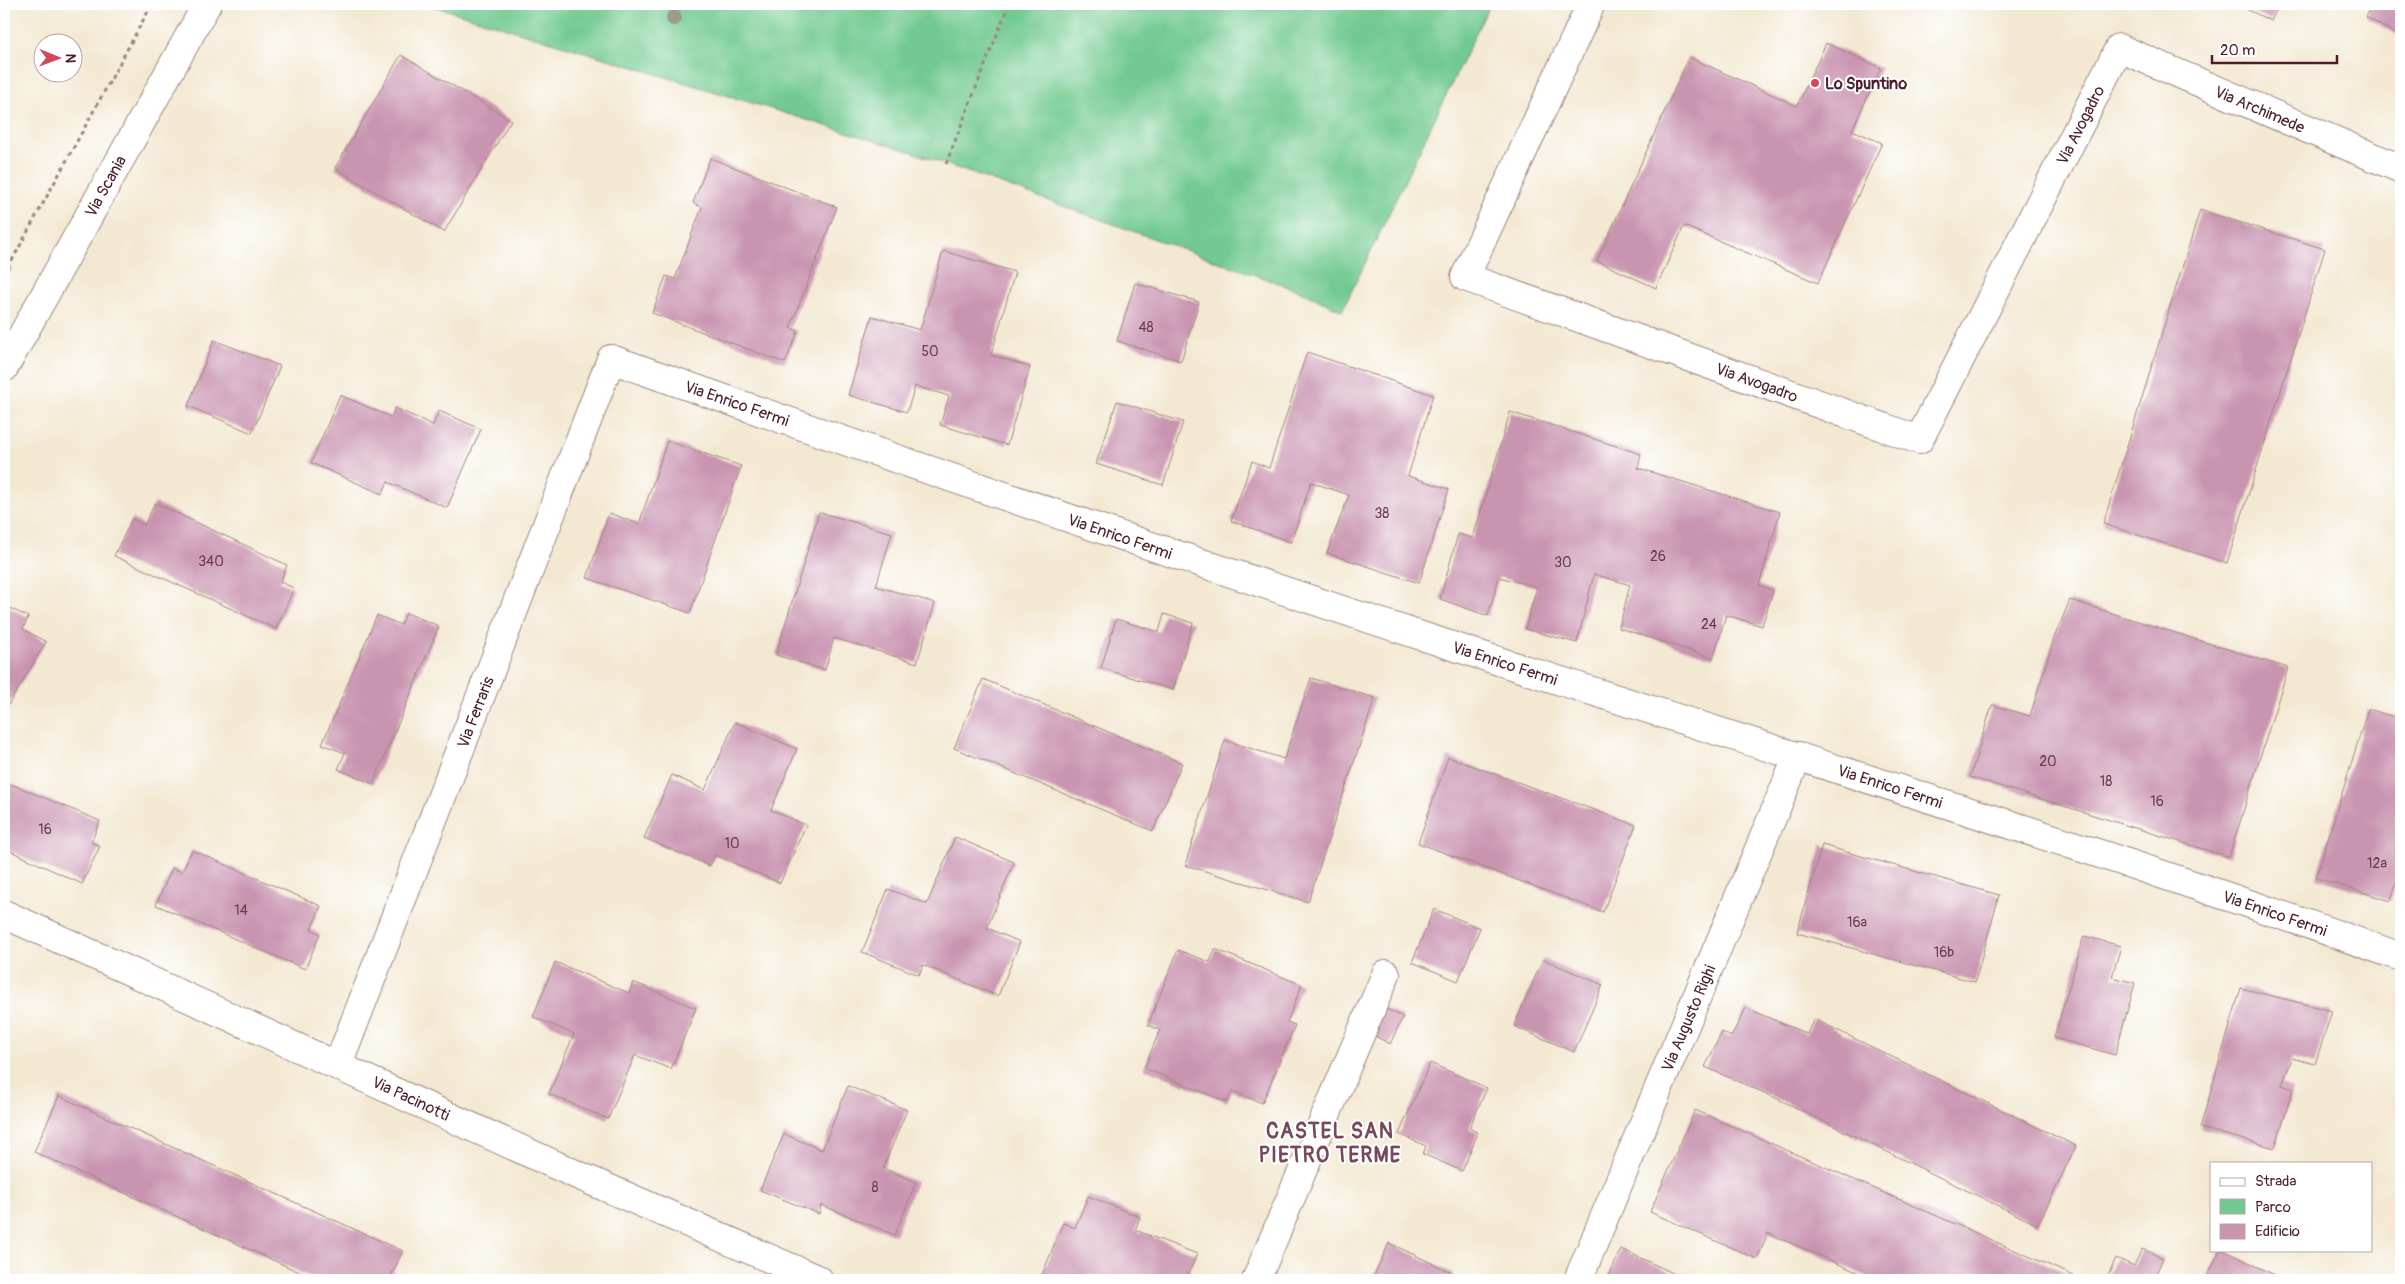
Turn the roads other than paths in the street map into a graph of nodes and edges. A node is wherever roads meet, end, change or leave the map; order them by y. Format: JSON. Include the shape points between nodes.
{"nodes":[{"id":1,"x":207,"y":4,"type":"edge"},
{"id":2,"x":1591,"y":4,"type":"edge"},
{"id":3,"x":2119,"y":48,"type":"joint"},
{"id":4,"x":2401,"y":169,"type":"edge"},
{"id":5,"x":611,"y":359,"type":"joint"},
{"id":6,"x":4,"y":368,"type":"edge"},
{"id":7,"x":1798,"y":756,"type":"junction"},
{"id":8,"x":4,"y":914,"type":"edge"},
{"id":9,"x":2401,"y":957,"type":"edge"},
{"id":10,"x":1386,"y":974,"type":"dead end"},
{"id":11,"x":338,"y":1065,"type":"junction"},
{"id":12,"x":819,"y":1280,"type":"edge"},
{"id":13,"x":1256,"y":1280,"type":"edge"},
{"id":14,"x":1578,"y":1280,"type":"edge"}],
"edges":[{"from":1,"to":6,"type":"street","name":"Via Scania"},
{"from":2,"to":3,"type":"street","name":"Via Avogadro","via":[[1465,277],[1920,440]]},
{"from":3,"to":4,"type":"street","name":"Via Archimede"},
{"from":5,"to":7,"type":"street","name":"Via Enrico Fermi","via":[[1168,552]]},
{"from":5,"to":11,"type":"street","name":"Via Ferraris"},
{"from":7,"to":9,"type":"street","name":"Via Enrico Fermi","via":[[2040,834]]},
{"from":7,"to":14,"type":"street","name":"Via Augusto Righi"},
{"from":8,"to":11,"type":"street","name":"Via Pacinotti"},
{"from":10,"to":13,"type":"street"},
{"from":11,"to":12,"type":"street","name":"Via Pacinotti","via":[[573,1173]]}]}
